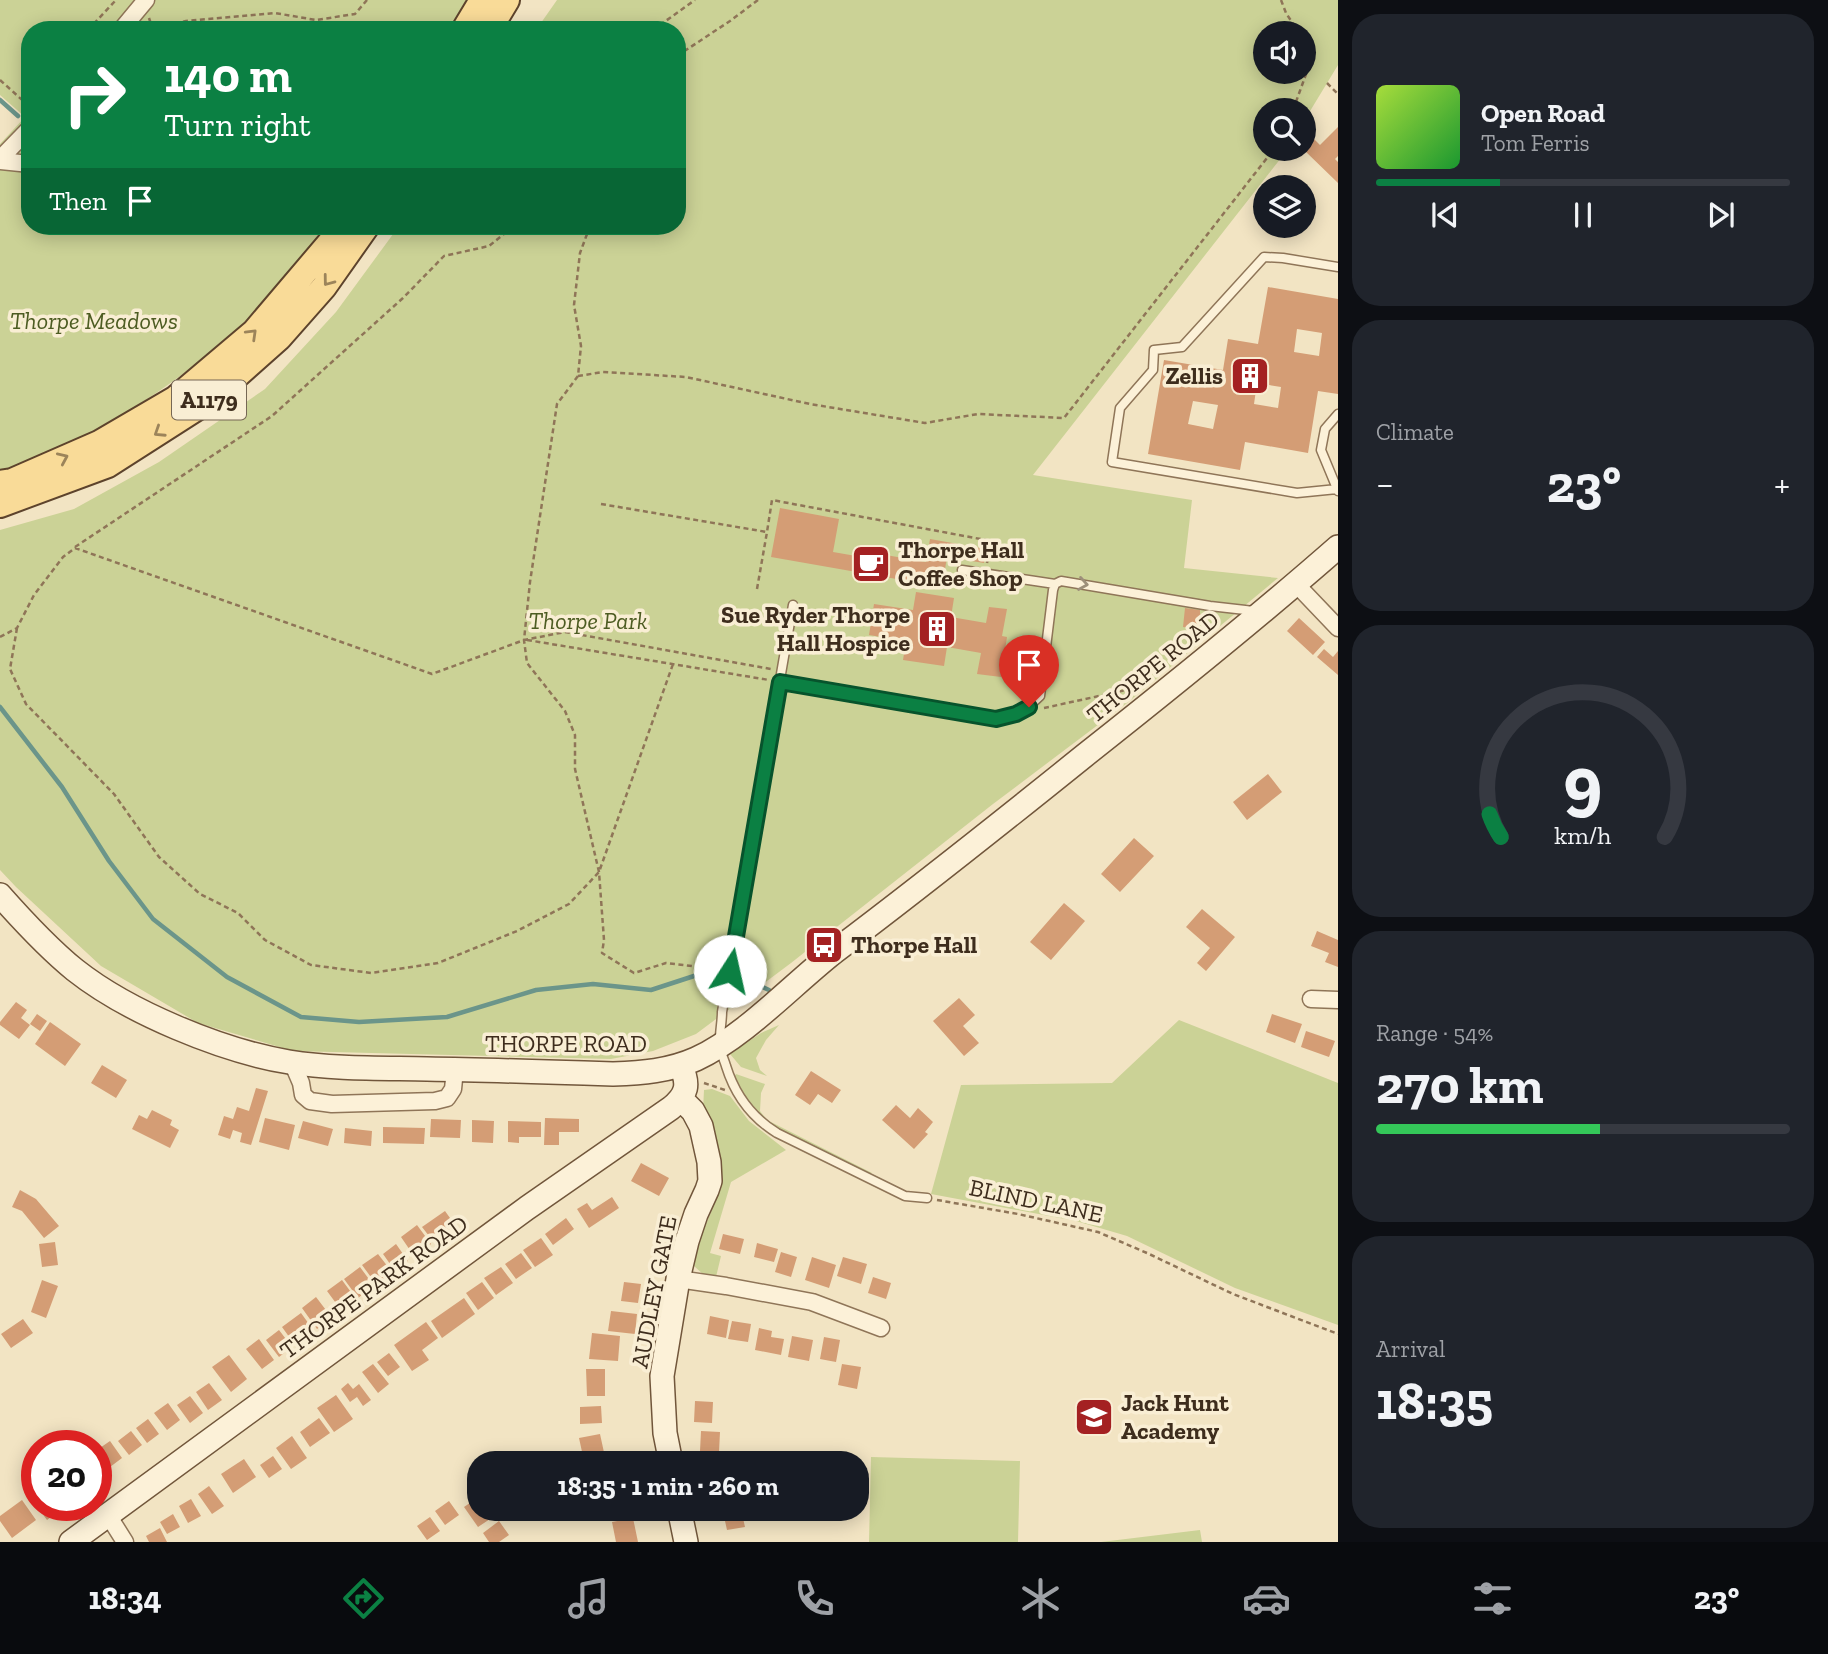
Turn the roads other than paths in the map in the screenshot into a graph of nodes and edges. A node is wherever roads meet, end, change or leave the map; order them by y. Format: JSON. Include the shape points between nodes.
{"nodes":[{"id":1,"x":146,"y":0,"type":"edge"},
{"id":2,"x":482,"y":0,"type":"edge"},
{"id":3,"x":507,"y":0,"type":"edge"},
{"id":4,"x":128,"y":21,"type":"edge"},
{"id":5,"x":469,"y":21,"type":"edge"},
{"id":6,"x":494,"y":21,"type":"edge"},
{"id":7,"x":21,"y":138,"type":"edge"},
{"id":8,"x":0,"y":160,"type":"edge"},
{"id":9,"x":21,"y":163,"type":"edge"},
{"id":10,"x":336,"y":235,"type":"edge"},
{"id":11,"x":361,"y":235,"type":"edge"},
{"id":12,"x":1338,"y":267,"type":"edge"},
{"id":13,"x":1338,"y":414,"type":"edge"},
{"id":14,"x":0,"y":483,"type":"edge"},
{"id":15,"x":1337,"y":490,"type":"edge"},
{"id":16,"x":0,"y":505,"type":"edge"},
{"id":17,"x":1338,"y":547,"type":"edge"},
{"id":18,"x":962,"y":570,"type":"dead end"},
{"id":19,"x":1055,"y":584,"type":"junction"},
{"id":20,"x":1296,"y":584,"type":"junction"},
{"id":21,"x":793,"y":605,"type":"dead end"},
{"id":22,"x":1262,"y":612,"type":"junction"},
{"id":23,"x":1338,"y":628,"type":"edge"},
{"id":24,"x":780,"y":682,"type":"junction"},
{"id":25,"x":0,"y":895,"type":"edge"},
{"id":26,"x":1311,"y":999,"type":"dead end"},
{"id":27,"x":1338,"y":1000,"type":"edge"},
{"id":28,"x":720,"y":1045,"type":"junction"},
{"id":29,"x":292,"y":1062,"type":"junction"},
{"id":30,"x":680,"y":1065,"type":"junction"},
{"id":31,"x":455,"y":1070,"type":"junction"},
{"id":32,"x":681,"y":1099,"type":"junction"},
{"id":33,"x":927,"y":1198,"type":"road end"},
{"id":34,"x":678,"y":1279,"type":"junction"},
{"id":35,"x":881,"y":1328,"type":"dead end"},
{"id":36,"x":669,"y":1451,"type":"edge"},
{"id":37,"x":112,"y":1511,"type":"edge"},
{"id":38,"x":99,"y":1521,"type":"edge"},
{"id":39,"x":112,"y":1521,"type":"edge"},
{"id":40,"x":682,"y":1521,"type":"edge"},
{"id":41,"x":71,"y":1542,"type":"edge"},
{"id":42,"x":125,"y":1542,"type":"edge"},
{"id":43,"x":686,"y":1542,"type":"edge"}],
"edges":[{"from":1,"to":4,"type":"street"},
{"from":2,"to":5,"type":"main road"},
{"from":3,"to":6,"type":"main road"},
{"from":7,"to":8,"type":"street"},
{"from":8,"to":9,"type":"street"},
{"from":14,"to":10,"type":"main road","number":"A1179","one_way":true,"via":[[99,443],[176,398],[254,332]]},
{"from":11,"to":16,"type":"main road","number":"A1179","one_way":true,"via":[[324,287],[279,338],[208,401],[108,465]]},
{"from":12,"to":15,"type":"lane","via":[[1264,257],[1182,347],[1154,350],[1153,370],[1120,408],[1112,462],[1297,493]]},
{"from":13,"to":15,"type":"lane","via":[[1325,429],[1321,450]]},
{"from":17,"to":20,"type":"street","name":"THORPE ROAD"},
{"from":18,"to":19,"type":"lane"},
{"from":19,"to":22,"type":"lane","one_way":true,"via":[[1070,581]]},
{"from":19,"to":24,"type":"lane","via":[[1040,696],[1016,714],[996,719]]},
{"from":20,"to":22,"type":"street","name":"THORPE ROAD"},
{"from":20,"to":23,"type":"street"},
{"from":21,"to":24,"type":"lane"},
{"from":22,"to":28,"type":"street","name":"THORPE ROAD"},
{"from":24,"to":28,"type":"lane"},
{"from":25,"to":29,"type":"street","name":"THORPE ROAD","via":[[74,969],[128,1003],[210,1040]]},
{"from":26,"to":27,"type":"street"},
{"from":28,"to":30,"type":"street","name":"THORPE ROAD"},
{"from":28,"to":33,"type":"lane","via":[[731,1082],[762,1124],[905,1196]]},
{"from":29,"to":31,"type":"street","name":"THORPE ROAD"},
{"from":29,"to":31,"type":"street","via":[[303,1095],[310,1101],[332,1104],[447,1098]]},
{"from":30,"to":31,"type":"street","name":"THORPE ROAD","via":[[649,1073],[613,1074]]},
{"from":30,"to":32,"type":"street","via":[[686,1084]]},
{"from":32,"to":34,"type":"street","name":"AUDLEY GATE","via":[[701,1126],[710,1181]]},
{"from":32,"to":37,"type":"street","name":"THORPE PARK ROAD"},
{"from":34,"to":35,"type":"street","via":[[812,1302]]},
{"from":34,"to":36,"type":"street","name":"AUDLEY GATE","via":[[662,1376]]},
{"from":38,"to":41,"type":"street","name":"THORPE PARK ROAD"},
{"from":39,"to":42,"type":"street"},
{"from":40,"to":43,"type":"street"}]}
